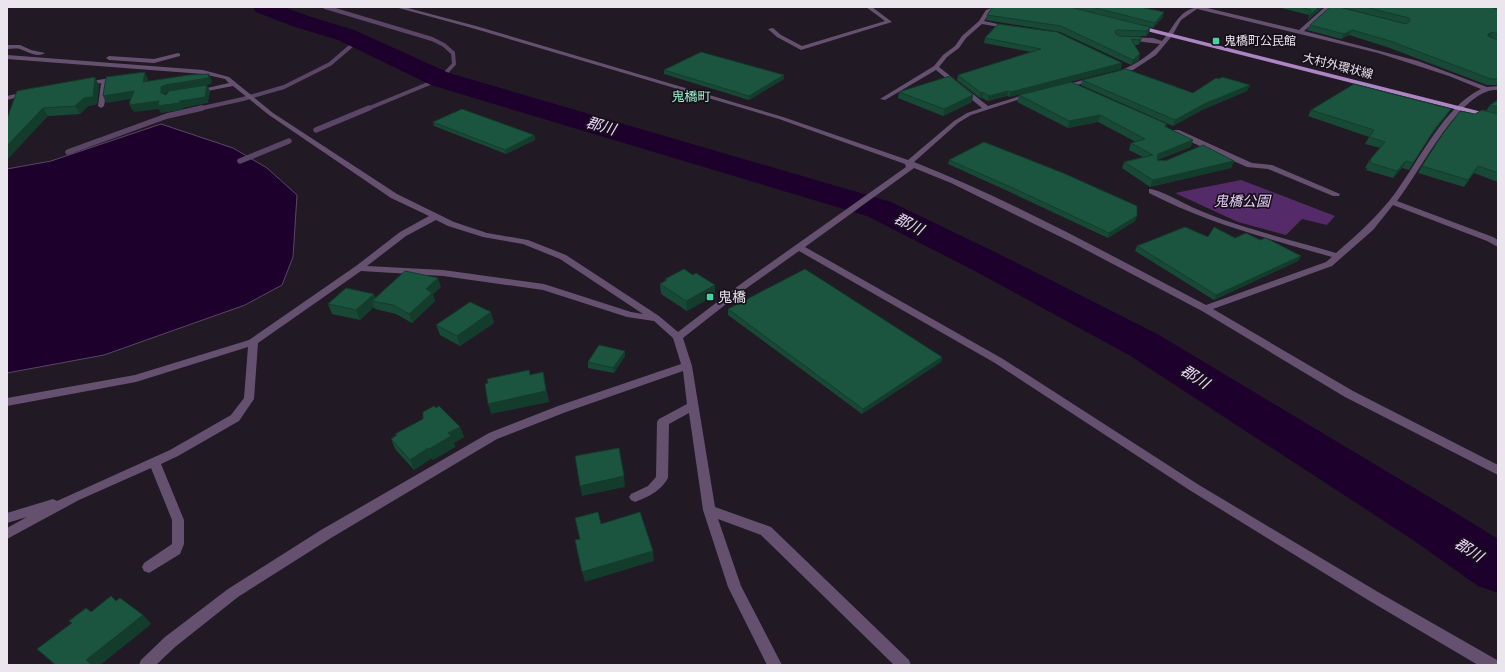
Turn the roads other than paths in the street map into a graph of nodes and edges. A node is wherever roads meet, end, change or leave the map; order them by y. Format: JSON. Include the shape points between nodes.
{"nodes":[{"id":1,"x":398,"y":7,"type":"edge"},
{"id":2,"x":869,"y":7,"type":"edge"},
{"id":3,"x":999,"y":7,"type":"edge"},
{"id":4,"x":1197,"y":7,"type":"edge"},
{"id":5,"x":1318,"y":7,"type":"edge"},
{"id":6,"x":1328,"y":8,"type":"edge"},
{"id":7,"x":1337,"y":9,"type":"edge"},
{"id":8,"x":980,"y":22,"type":"junction"},
{"id":9,"x":1133,"y":26,"type":"edge"},
{"id":10,"x":771,"y":29,"type":"dead end"},
{"id":11,"x":1016,"y":29,"type":"edge"},
{"id":12,"x":1299,"y":33,"type":"junction"},
{"id":13,"x":1170,"y":36,"type":"junction"},
{"id":14,"x":1118,"y":38,"type":"edge"},
{"id":15,"x":1164,"y":43,"type":"junction"},
{"id":16,"x":7,"y":47,"type":"edge"},
{"id":17,"x":178,"y":55,"type":"dead end"},
{"id":18,"x":7,"y":57,"type":"edge"},
{"id":19,"x":936,"y":66,"type":"junction"},
{"id":20,"x":163,"y":69,"type":"junction"},
{"id":21,"x":142,"y":75,"type":"edge"},
{"id":22,"x":127,"y":78,"type":"edge"},
{"id":23,"x":105,"y":81,"type":"junction"},
{"id":24,"x":234,"y":84,"type":"junction"},
{"id":25,"x":1071,"y":85,"type":"junction"},
{"id":26,"x":73,"y":86,"type":"edge"},
{"id":27,"x":1056,"y":88,"type":"edge"},
{"id":28,"x":1498,"y":88,"type":"edge"},
{"id":29,"x":1486,"y":89,"type":"junction"},
{"id":30,"x":1085,"y":91,"type":"edge"},
{"id":31,"x":36,"y":92,"type":"edge"},
{"id":32,"x":190,"y":92,"type":"edge"},
{"id":33,"x":1034,"y":94,"type":"edge"},
{"id":34,"x":7,"y":98,"type":"edge"},
{"id":35,"x":883,"y":99,"type":"dead end"},
{"id":36,"x":101,"y":106,"type":"dead end"},
{"id":37,"x":986,"y":108,"type":"junction"},
{"id":38,"x":1460,"y":108,"type":"junction"},
{"id":39,"x":1498,"y":118,"type":"edge"},
{"id":40,"x":1170,"y":130,"type":"edge"},
{"id":41,"x":1205,"y":146,"type":"junction"},
{"id":42,"x":1192,"y":151,"type":"edge"},
{"id":43,"x":910,"y":166,"type":"junction"},
{"id":44,"x":1152,"y":191,"type":"dead end"},
{"id":45,"x":1336,"y":194,"type":"dead end"},
{"id":46,"x":1392,"y":202,"type":"junction"},
{"id":47,"x":436,"y":216,"type":"junction"},
{"id":48,"x":1498,"y":244,"type":"edge"},
{"id":49,"x":802,"y":245,"type":"junction"},
{"id":50,"x":1338,"y":256,"type":"junction"},
{"id":51,"x":359,"y":268,"type":"junction"},
{"id":52,"x":1205,"y":309,"type":"junction"},
{"id":53,"x":656,"y":318,"type":"junction"},
{"id":54,"x":678,"y":337,"type":"junction"},
{"id":55,"x":253,"y":342,"type":"junction"},
{"id":56,"x":686,"y":366,"type":"junction"},
{"id":57,"x":7,"y":402,"type":"edge"},
{"id":58,"x":693,"y":406,"type":"junction"},
{"id":59,"x":154,"y":462,"type":"junction"},
{"id":60,"x":1498,"y":470,"type":"edge"},
{"id":61,"x":75,"y":497,"type":"junction"},
{"id":62,"x":635,"y":497,"type":"dead end"},
{"id":63,"x":709,"y":510,"type":"junction"},
{"id":64,"x":7,"y":518,"type":"edge"},
{"id":65,"x":7,"y":534,"type":"edge"},
{"id":66,"x":149,"y":567,"type":"dead end"},
{"id":67,"x":146,"y":665,"type":"edge"},
{"id":68,"x":775,"y":665,"type":"edge"},
{"id":69,"x":904,"y":665,"type":"edge"},
{"id":70,"x":1492,"y":665,"type":"edge"}],
"edges":[{"from":1,"to":43,"type":"street","via":[[781,118]]},
{"from":2,"to":10,"type":"street","via":[[889,22],[801,48]]},
{"from":3,"to":8,"type":"street","via":[[988,11]]},
{"from":4,"to":12,"type":"street"},
{"from":4,"to":13,"type":"street","via":[[1179,19]]},
{"from":5,"to":6,"type":"street"},
{"from":6,"to":7,"type":"street"},
{"from":6,"to":12,"type":"street"},
{"from":8,"to":11,"type":"street"},
{"from":8,"to":19,"type":"street"},
{"from":9,"to":13,"type":"main road","name":"大村外環状線"},
{"from":12,"to":29,"type":"street","via":[[1386,52]]},
{"from":13,"to":15,"type":"street"},
{"from":13,"to":38,"type":"main road","name":"大村外環状線"},
{"from":14,"to":15,"type":"street"},
{"from":15,"to":25,"type":"street","via":[[1154,54],[1128,70]]},
{"from":16,"to":17,"type":"street","via":[[20,47],[30,52],[154,61]]},
{"from":18,"to":20,"type":"street"},
{"from":19,"to":35,"type":"street"},
{"from":19,"to":37,"type":"street"},
{"from":20,"to":21,"type":"street"},
{"from":20,"to":24,"type":"street","via":[[203,72],[227,78]]},
{"from":22,"to":23,"type":"street"},
{"from":23,"to":26,"type":"street"},
{"from":23,"to":36,"type":"street"},
{"from":24,"to":32,"type":"street"},
{"from":24,"to":47,"type":"street","via":[[271,114],[394,196]]},
{"from":25,"to":27,"type":"street"},
{"from":25,"to":30,"type":"street"},
{"from":28,"to":29,"type":"street"},
{"from":29,"to":38,"type":"street"},
{"from":31,"to":34,"type":"street"},
{"from":33,"to":37,"type":"street"},
{"from":37,"to":43,"type":"street","via":[[956,122]]},
{"from":38,"to":39,"type":"main road","name":"大村外環状線"},
{"from":38,"to":46,"type":"street","via":[[1445,125]]},
{"from":40,"to":41,"type":"street"},
{"from":41,"to":42,"type":"street"},
{"from":41,"to":45,"type":"street","via":[[1250,165],[1269,167]]},
{"from":43,"to":49,"type":"street"},
{"from":43,"to":52,"type":"street","via":[[954,181]]},
{"from":44,"to":50,"type":"street","via":[[1176,205],[1204,216]]},
{"from":46,"to":48,"type":"street"},
{"from":46,"to":50,"type":"street","via":[[1370,228]]},
{"from":47,"to":51,"type":"street","via":[[403,234]]},
{"from":47,"to":53,"type":"street","via":[[451,224],[486,235],[525,242],[563,257]]},
{"from":49,"to":54,"type":"street"},
{"from":49,"to":70,"type":"street","via":[[999,361],[1195,488]]},
{"from":50,"to":52,"type":"street","via":[[1329,264]]},
{"from":51,"to":53,"type":"street","via":[[443,273],[544,287],[630,315]]},
{"from":51,"to":55,"type":"street"},
{"from":52,"to":60,"type":"street","via":[[1349,394]]},
{"from":53,"to":54,"type":"street"},
{"from":54,"to":56,"type":"street"},
{"from":55,"to":57,"type":"street","via":[[136,378]]},
{"from":55,"to":59,"type":"street","via":[[249,399],[235,418]]},
{"from":56,"to":58,"type":"street"},
{"from":56,"to":67,"type":"street","via":[[493,436],[326,534],[233,593],[170,642]]},
{"from":58,"to":62,"type":"street","via":[[663,422],[662,478],[652,489]]},
{"from":58,"to":63,"type":"street"},
{"from":59,"to":61,"type":"street"},
{"from":59,"to":66,"type":"street","via":[[178,520],[178,544],[175,550]]},
{"from":61,"to":64,"type":"street"},
{"from":61,"to":65,"type":"street"},
{"from":63,"to":68,"type":"street","via":[[735,587]]},
{"from":63,"to":69,"type":"street","via":[[766,531]]}]}
